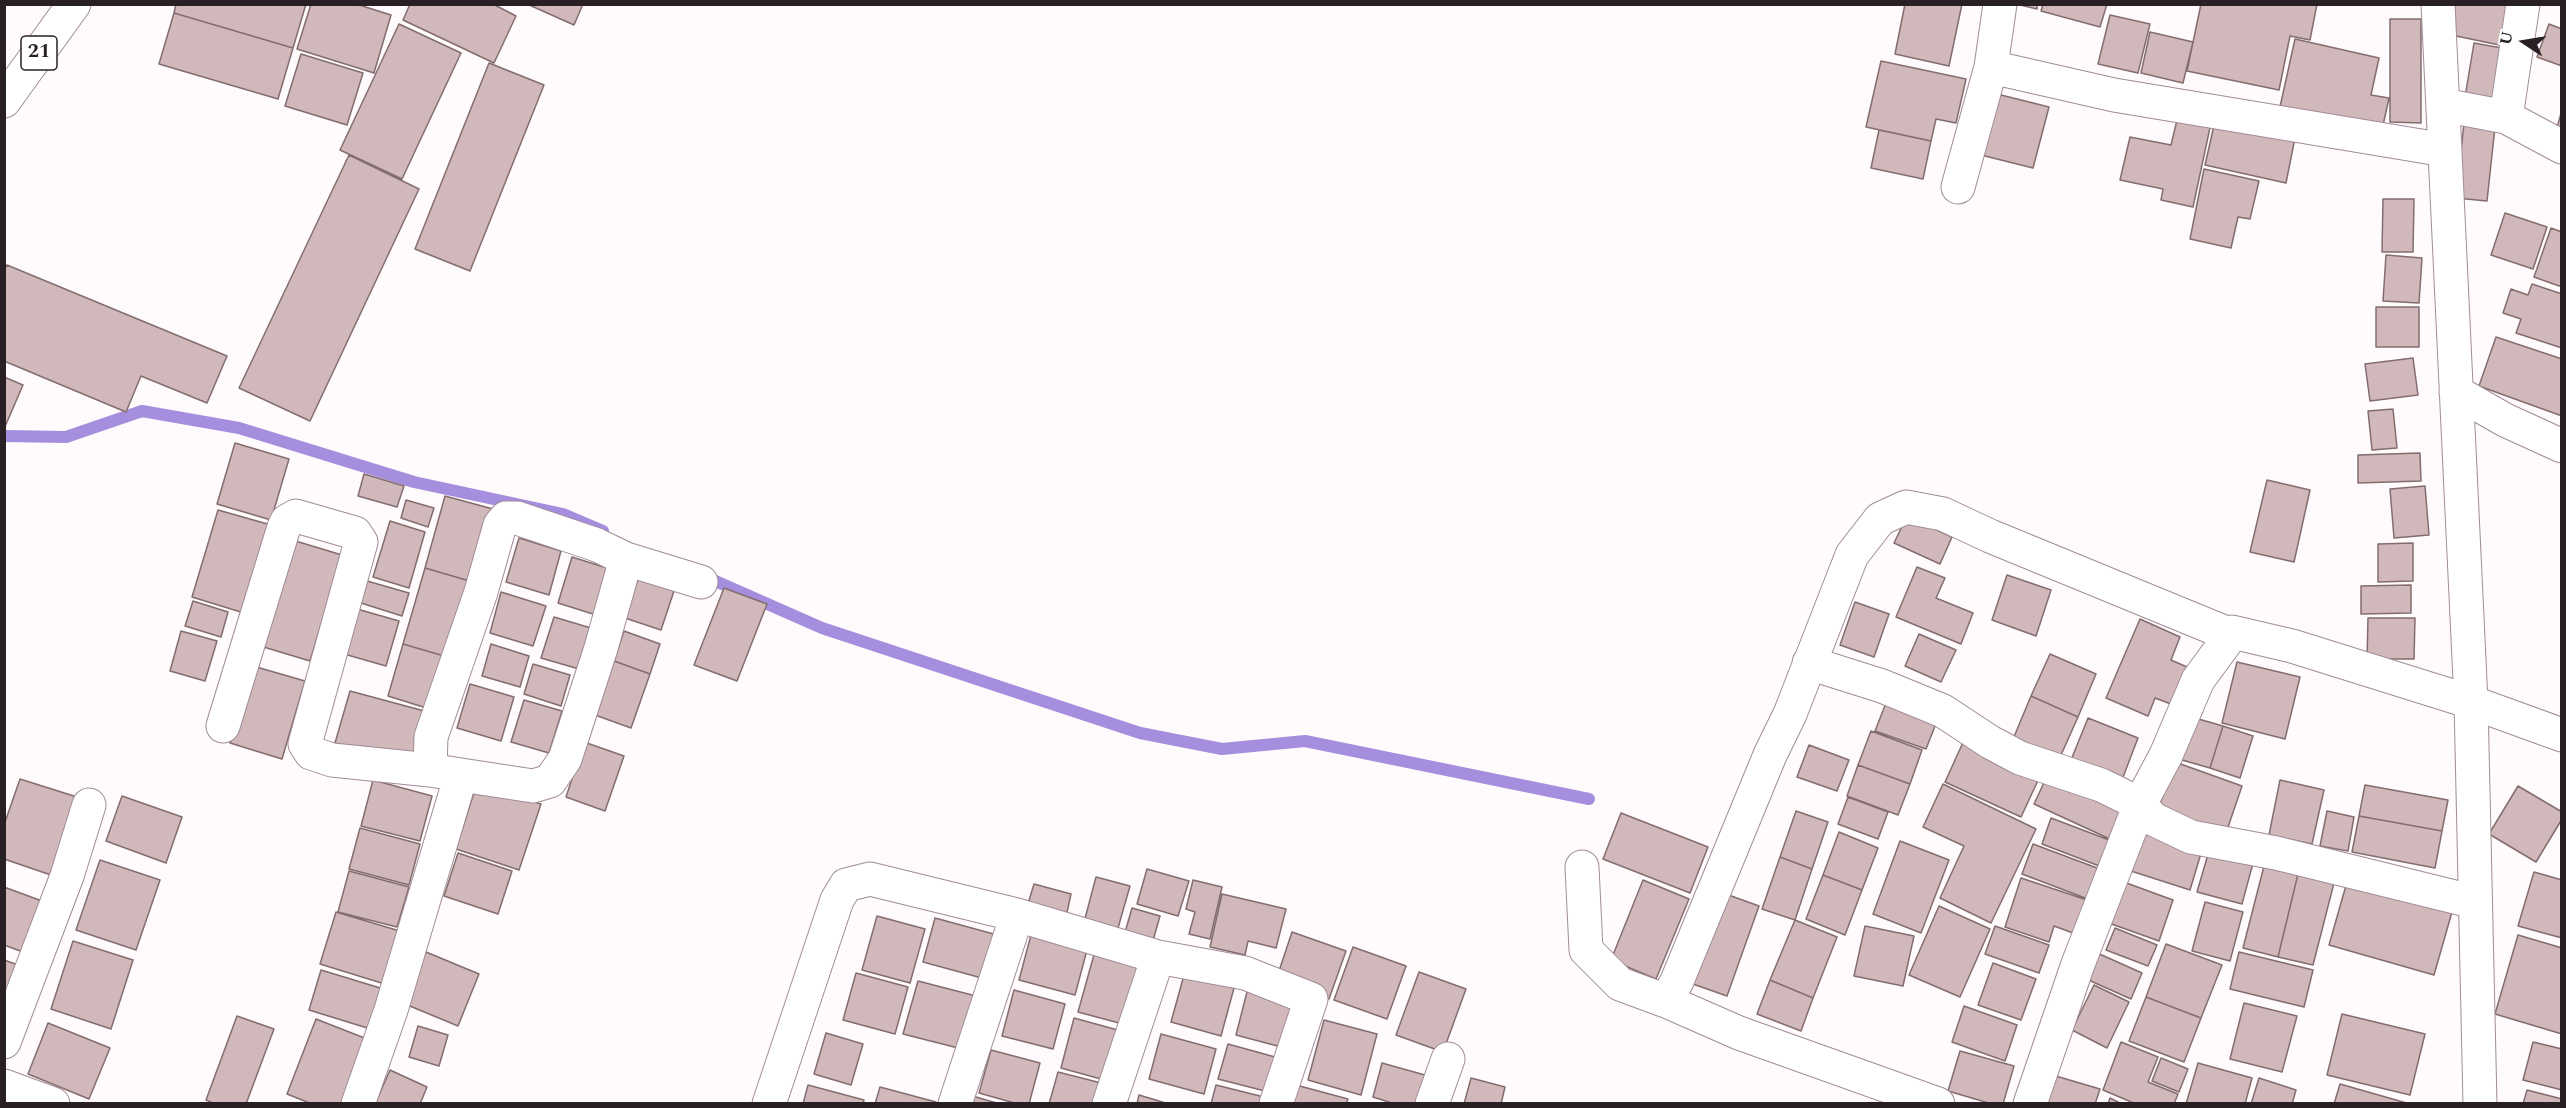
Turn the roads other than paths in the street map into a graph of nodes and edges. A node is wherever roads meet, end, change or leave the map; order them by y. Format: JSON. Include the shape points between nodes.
{"nodes":[{"id":1,"x":74,"y":4,"type":"edge"},
{"id":2,"x":2000,"y":4,"type":"edge"},
{"id":3,"x":2438,"y":4,"type":"edge"},
{"id":4,"x":2523,"y":4,"type":"edge"},
{"id":5,"x":1991,"y":67,"type":"junction"},
{"id":6,"x":4,"y":101,"type":"edge"},
{"id":7,"x":2443,"y":105,"type":"junction"},
{"id":8,"x":2506,"y":117,"type":"junction"},
{"id":9,"x":2562,"y":147,"type":"edge"},
{"id":10,"x":2445,"y":150,"type":"junction"},
{"id":11,"x":1958,"y":187,"type":"dead end"},
{"id":12,"x":2456,"y":392,"type":"junction"},
{"id":13,"x":2562,"y":446,"type":"edge"},
{"id":14,"x":626,"y":559,"type":"junction"},
{"id":15,"x":701,"y":582,"type":"dead end"},
{"id":16,"x":2231,"y":635,"type":"junction"},
{"id":17,"x":1809,"y":663,"type":"junction"},
{"id":18,"x":2471,"y":702,"type":"junction"},
{"id":19,"x":223,"y":726,"type":"dead end"},
{"id":20,"x":2562,"y":735,"type":"edge"},
{"id":21,"x":445,"y":772,"type":"junction"},
{"id":22,"x":2140,"y":804,"type":"junction"},
{"id":23,"x":89,"y":805,"type":"dead end"},
{"id":24,"x":1582,"y":867,"type":"dead end"},
{"id":25,"x":2475,"y":902,"type":"junction"},
{"id":26,"x":1017,"y":915,"type":"junction"},
{"id":27,"x":1158,"y":957,"type":"junction"},
{"id":28,"x":1666,"y":1001,"type":"junction"},
{"id":29,"x":4,"y":1042,"type":"edge"},
{"id":30,"x":1448,"y":1059,"type":"dead end"},
{"id":31,"x":4,"y":1086,"type":"edge"},
{"id":32,"x":53,"y":1104,"type":"edge"},
{"id":33,"x":358,"y":1104,"type":"edge"},
{"id":34,"x":769,"y":1104,"type":"edge"},
{"id":35,"x":955,"y":1104,"type":"edge"},
{"id":36,"x":1109,"y":1104,"type":"edge"},
{"id":37,"x":1276,"y":1104,"type":"edge"},
{"id":38,"x":1432,"y":1104,"type":"edge"},
{"id":39,"x":1938,"y":1104,"type":"edge"},
{"id":40,"x":2030,"y":1104,"type":"edge"},
{"id":41,"x":2480,"y":1104,"type":"edge"}],
"edges":[{"from":1,"to":6,"type":"main road","number":"21"},
{"from":2,"to":5,"type":"main road"},
{"from":3,"to":7,"type":"main road"},
{"from":4,"to":8,"type":"main road"},
{"from":5,"to":10,"type":"main road","via":[[2114,95]]},
{"from":5,"to":11,"type":"main road"},
{"from":7,"to":8,"type":"main road"},
{"from":7,"to":10,"type":"main road"},
{"from":8,"to":9,"type":"main road"},
{"from":10,"to":12,"type":"main road"},
{"from":12,"to":13,"type":"main road"},
{"from":12,"to":18,"type":"main road"},
{"from":14,"to":15,"type":"main road"},
{"from":14,"to":21,"type":"main road","via":[[565,759],[550,781],[533,786]]},
{"from":14,"to":21,"type":"main road","via":[[517,518],[506,518],[500,525],[431,737]]},
{"from":16,"to":17,"type":"main road","via":[[1943,514],[1906,507],[1880,519],[1852,555]]},
{"from":16,"to":18,"type":"main road","via":[[2232,632],[2292,646]]},
{"from":16,"to":22,"type":"main road","via":[[2198,680]]},
{"from":17,"to":22,"type":"main road","via":[[1943,711],[2020,758],[2101,785]]},
{"from":17,"to":28,"type":"main road"},
{"from":18,"to":20,"type":"main road"},
{"from":18,"to":25,"type":"main road"},
{"from":19,"to":21,"type":"main road","via":[[284,527],[296,516],[355,533],[361,542],[305,744],[311,753],[332,760]]},
{"from":21,"to":33,"type":"main road","via":[[391,1010]]},
{"from":22,"to":25,"type":"main road","via":[[2153,819],[2191,837],[2276,853]]},
{"from":22,"to":40,"type":"main road","via":[[2078,963]]},
{"from":23,"to":29,"type":"main road","via":[[67,876]]},
{"from":24,"to":28,"type":"main road","via":[[1586,950],[1620,984]]},
{"from":25,"to":41,"type":"main road"},
{"from":26,"to":27,"type":"main road"},
{"from":26,"to":34,"type":"main road","via":[[870,879],[846,885],[837,900]]},
{"from":26,"to":35,"type":"main road"},
{"from":27,"to":36,"type":"main road"},
{"from":27,"to":37,"type":"main road","via":[[1245,973],[1311,999]]},
{"from":28,"to":39,"type":"main road","via":[[1739,1033]]},
{"from":30,"to":38,"type":"main road"},
{"from":31,"to":32,"type":"main road"}]}
